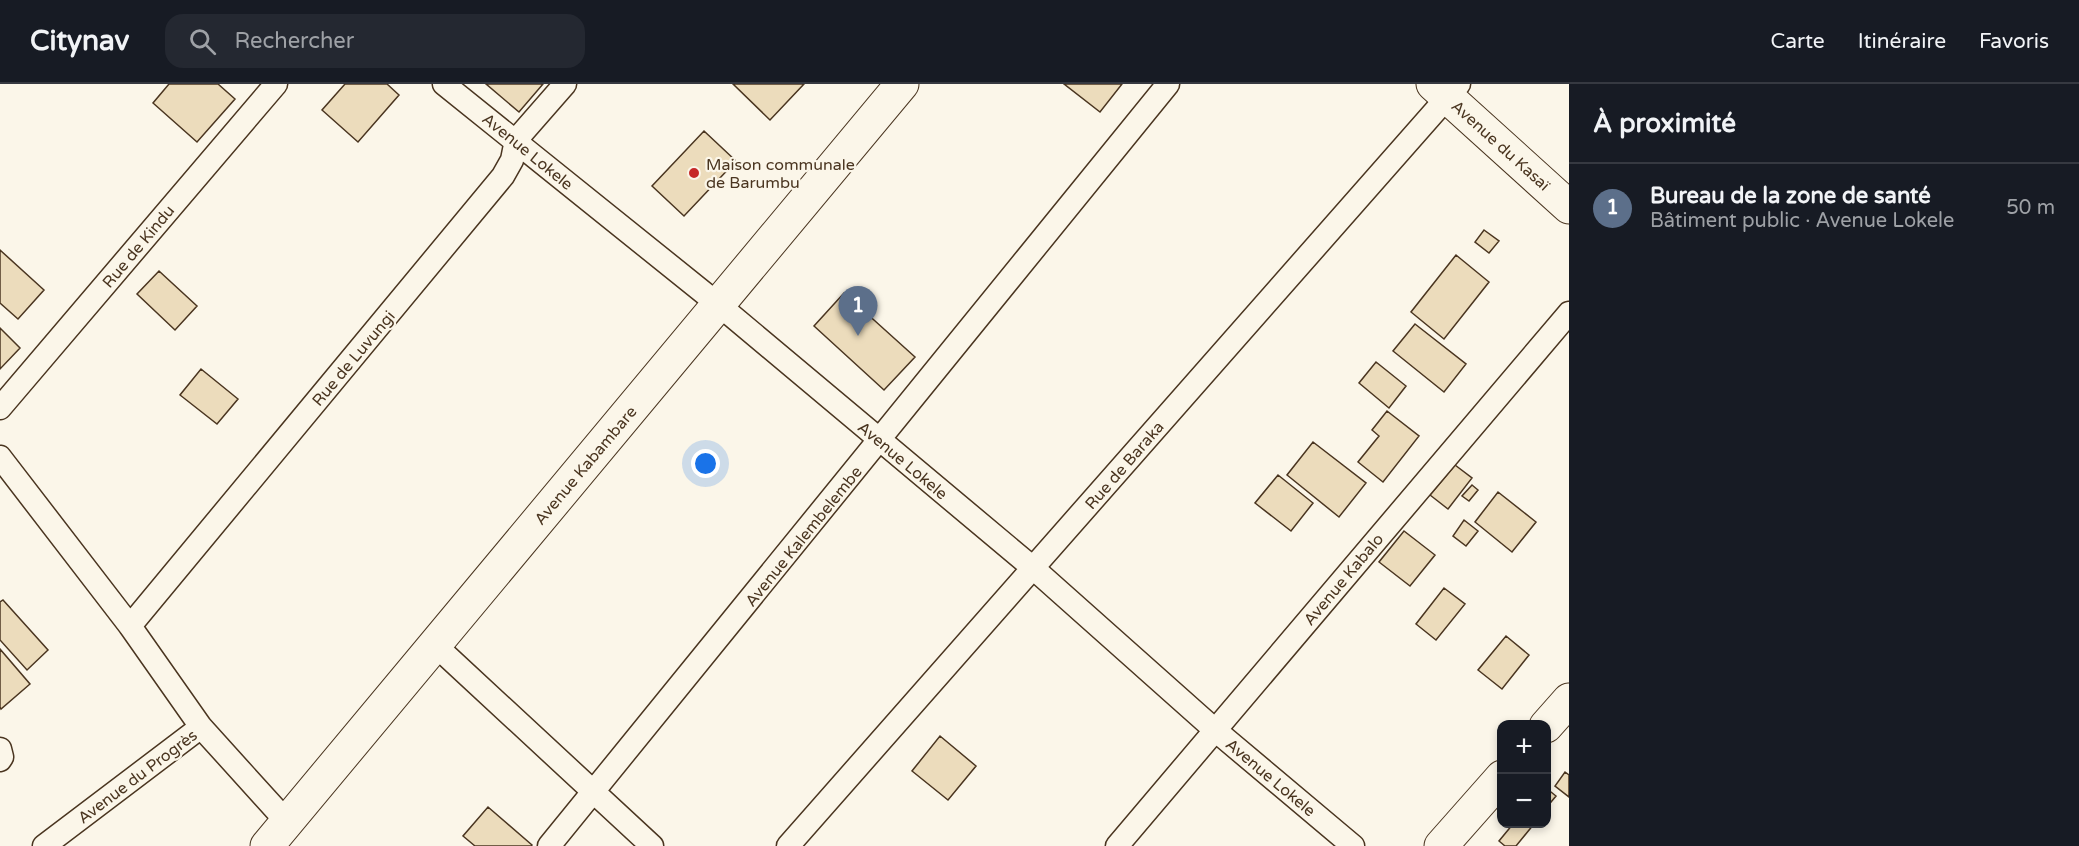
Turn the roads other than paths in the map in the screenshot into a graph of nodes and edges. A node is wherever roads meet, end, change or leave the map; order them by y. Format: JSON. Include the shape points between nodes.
{"nodes":[{"id":1,"x":276,"y":84,"type":"edge"},
{"id":2,"x":444,"y":84,"type":"edge"},
{"id":3,"x":565,"y":84,"type":"edge"},
{"id":4,"x":902,"y":84,"type":"edge"},
{"id":5,"x":1168,"y":84,"type":"edge"},
{"id":6,"x":1447,"y":88,"type":"edge"},
{"id":7,"x":516,"y":140,"type":"junction"},
{"id":8,"x":1569,"y":207,"type":"edge"},
{"id":9,"x":719,"y":305,"type":"junction"},
{"id":10,"x":1569,"y":313,"type":"edge"},
{"id":11,"x":0,"y":408,"type":"edge"},
{"id":12,"x":880,"y":441,"type":"junction"},
{"id":13,"x":0,"y":458,"type":"edge"},
{"id":14,"x":1033,"y":568,"type":"junction"},
{"id":15,"x":130,"y":626,"type":"junction"},
{"id":16,"x":434,"y":644,"type":"junction"},
{"id":17,"x":1569,"y":700,"type":"edge"},
{"id":18,"x":1551,"y":720,"type":"edge"},
{"id":19,"x":201,"y":727,"type":"junction"},
{"id":20,"x":1215,"y":729,"type":"junction"},
{"id":21,"x":0,"y":749,"type":"edge"},
{"id":22,"x":0,"y":760,"type":"edge"},
{"id":23,"x":1497,"y":783,"type":"edge"},
{"id":24,"x":594,"y":794,"type":"junction"},
{"id":25,"x":277,"y":834,"type":"edge"},
{"id":26,"x":44,"y":846,"type":"edge"},
{"id":27,"x":549,"y":846,"type":"edge"},
{"id":28,"x":652,"y":846,"type":"edge"},
{"id":29,"x":788,"y":846,"type":"edge"},
{"id":30,"x":1117,"y":846,"type":"edge"},
{"id":31,"x":1353,"y":846,"type":"edge"},
{"id":32,"x":1441,"y":846,"type":"edge"}],
"edges":[{"from":1,"to":11,"type":"street","name":"Rue de Kindu"},
{"from":2,"to":7,"type":"street","name":"Avenue Lokele"},
{"from":3,"to":7,"type":"street","name":"Rue de Luvungi"},
{"from":4,"to":9,"type":"main road","name":"Avenue Kabambare"},
{"from":5,"to":12,"type":"street","name":"Avenue Kalembelembe"},
{"from":6,"to":8,"type":"main road","name":"Avenue du Kasaï"},
{"from":6,"to":14,"type":"street","name":"Rue de Baraka"},
{"from":7,"to":9,"type":"street","name":"Avenue Lokele"},
{"from":7,"to":15,"type":"street","name":"Rue de Luvungi","via":[[512,160],[503,176]]},
{"from":9,"to":12,"type":"street","name":"Avenue Lokele"},
{"from":9,"to":16,"type":"main road","name":"Avenue Kabambare"},
{"from":10,"to":20,"type":"street","name":"Avenue Kabalo"},
{"from":12,"to":14,"type":"street","name":"Avenue Lokele"},
{"from":12,"to":24,"type":"street","name":"Avenue Kalembelembe"},
{"from":13,"to":15,"type":"street"},
{"from":14,"to":20,"type":"street","name":"Avenue Lokele"},
{"from":14,"to":29,"type":"street","name":"Rue de Baraka"},
{"from":15,"to":19,"type":"street"},
{"from":16,"to":24,"type":"street"},
{"from":16,"to":25,"type":"main road","name":"Avenue Kabambare"},
{"from":17,"to":18,"type":"main road"},
{"from":19,"to":25,"type":"street"},
{"from":19,"to":26,"type":"street","name":"Avenue du Progrès"},
{"from":20,"to":30,"type":"street","name":"Avenue Kabalo"},
{"from":20,"to":31,"type":"street","name":"Avenue Lokele"},
{"from":21,"to":22,"type":"street"},
{"from":23,"to":32,"type":"main road"},
{"from":24,"to":27,"type":"street","name":"Avenue Kalembelembe"},
{"from":24,"to":28,"type":"street"}]}
